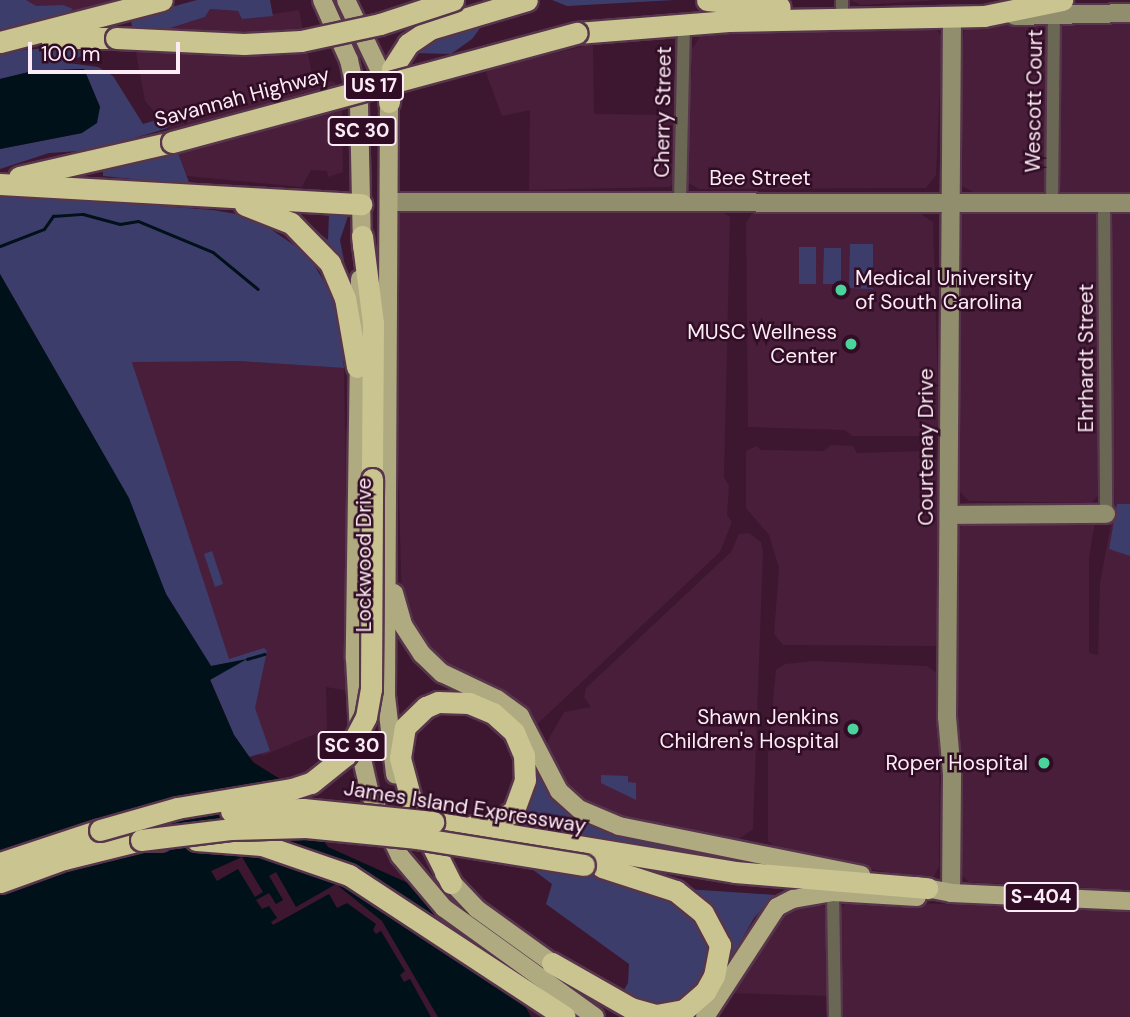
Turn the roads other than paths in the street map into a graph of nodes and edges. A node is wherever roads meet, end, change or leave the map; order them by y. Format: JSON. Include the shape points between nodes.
{"nodes":[{"id":1,"x":162,"y":0,"type":"edge"},
{"id":2,"x":322,"y":0,"type":"edge"},
{"id":3,"x":346,"y":0,"type":"edge"},
{"id":4,"x":453,"y":0,"type":"edge"},
{"id":5,"x":527,"y":0,"type":"edge"},
{"id":6,"x":707,"y":0,"type":"edge"},
{"id":7,"x":842,"y":3,"type":"edge"},
{"id":8,"x":1056,"y":5,"type":"edge"},
{"id":9,"x":951,"y":8,"type":"edge"},
{"id":10,"x":1130,"y":13,"type":"edge"},
{"id":11,"x":875,"y":16,"type":"junction"},
{"id":12,"x":684,"y":24,"type":"junction"},
{"id":13,"x":0,"y":42,"type":"edge"},
{"id":14,"x":389,"y":102,"type":"junction"},
{"id":15,"x":0,"y":183,"type":"edge"},
{"id":16,"x":195,"y":196,"type":"junction"},
{"id":17,"x":680,"y":201,"type":"junction"},
{"id":18,"x":390,"y":202,"type":"junction"},
{"id":19,"x":948,"y":202,"type":"junction"},
{"id":20,"x":1052,"y":202,"type":"junction"},
{"id":21,"x":1104,"y":203,"type":"junction"},
{"id":22,"x":1130,"y":203,"type":"edge"},
{"id":23,"x":361,"y":204,"type":"junction"},
{"id":24,"x":362,"y":236,"type":"junction"},
{"id":25,"x":388,"y":330,"type":"junction"},
{"id":26,"x":357,"y":367,"type":"junction"},
{"id":27,"x":1106,"y":514,"type":"joint"},
{"id":28,"x":949,"y":515,"type":"junction"},
{"id":29,"x":387,"y":530,"type":"junction"},
{"id":30,"x":433,"y":822,"type":"junction"},
{"id":31,"x":100,"y":830,"type":"junction"},
{"id":32,"x":141,"y":840,"type":"junction"},
{"id":33,"x":591,"y":861,"type":"junction"},
{"id":34,"x":0,"y":863,"type":"edge"},
{"id":35,"x":0,"y":882,"type":"edge"},
{"id":36,"x":451,"y":883,"type":"junction"},
{"id":37,"x":926,"y":888,"type":"junction"},
{"id":38,"x":833,"y":892,"type":"junction"},
{"id":39,"x":951,"y":893,"type":"junction"},
{"id":40,"x":1130,"y":901,"type":"edge"},
{"id":41,"x":552,"y":963,"type":"joint"},
{"id":42,"x":595,"y":991,"type":"junction"},
{"id":43,"x":581,"y":1014,"type":"edge"},
{"id":44,"x":705,"y":1015,"type":"edge"},
{"id":45,"x":627,"y":1017,"type":"edge"},
{"id":46,"x":835,"y":1017,"type":"edge"}],
"edges":[{"from":1,"to":13,"type":"highway"},
{"from":2,"to":23,"type":"main road","name":"Lockwood Drive","number":"SC 30","via":[[349,60],[359,105]]},
{"from":3,"to":14,"type":"main road","name":"Lockwood Drive","number":"SC 30","via":[[380,71]]},
{"from":4,"to":13,"type":"highway","name":"Savannah Highway","bridge":true,"via":[[380,24],[301,41],[244,44],[116,38]]},
{"from":5,"to":14,"type":"highway","via":[[430,29],[408,44],[392,69]]},
{"from":6,"to":7,"type":"highway","via":[[781,7]]},
{"from":7,"to":11,"type":"highway"},
{"from":8,"to":9,"type":"highway","number":"US 17","via":[[984,16]]},
{"from":8,"to":10,"type":"street"},
{"from":8,"to":20,"type":"street","name":"Wescott Court"},
{"from":9,"to":11,"type":"highway","number":"US 17"},
{"from":9,"to":19,"type":"street","name":"Courtenay Drive"},
{"from":11,"to":12,"type":"highway","number":"US 17"},
{"from":12,"to":15,"type":"highway","name":"Savannah Highway","number":"US 17","bridge":true,"via":[[577,33],[172,142]]},
{"from":12,"to":17,"type":"street","name":"Cherry Street"},
{"from":14,"to":18,"type":"main road","name":"Lockwood Drive","number":"SC 30"},
{"from":15,"to":16,"type":"highway"},
{"from":16,"to":23,"type":"highway"},
{"from":16,"to":26,"type":"highway","via":[[265,209],[317,245],[343,293]]},
{"from":17,"to":18,"type":"street","name":"Bee Street"},
{"from":17,"to":19,"type":"street","name":"Bee Street"},
{"from":18,"to":23,"type":"main road"},
{"from":18,"to":25,"type":"main road","name":"Lockwood Drive","number":"SC 30"},
{"from":19,"to":20,"type":"street","name":"Bee Street"},
{"from":19,"to":28,"type":"street","name":"Courtenay Drive"},
{"from":20,"to":21,"type":"street","name":"Bee Street"},
{"from":21,"to":22,"type":"street","name":"Bee Street"},
{"from":21,"to":27,"type":"street","name":"Ehrhardt Street"},
{"from":23,"to":24,"type":"main road","name":"Lockwood Drive","number":"SC 30"},
{"from":24,"to":25,"type":"main road","via":[[369,230],[379,238]]},
{"from":24,"to":26,"type":"main road","name":"Lockwood Drive","number":"SC 30"},
{"from":24,"to":31,"type":"highway","number":"SC 30","bridge":true,"via":[[373,323],[372,689],[366,717],[346,755],[311,783],[177,808]]},
{"from":25,"to":29,"type":"main road","name":"Lockwood Drive","number":"SC 30"},
{"from":26,"to":43,"type":"main road","name":"Lockwood Drive","number":"SC 30","bridge":true,"via":[[357,692],[360,750],[370,794],[400,856],[462,923]]},
{"from":27,"to":28,"type":"street"},
{"from":28,"to":39,"type":"street","name":"Courtenay Drive"},
{"from":29,"to":36,"type":"main road","name":"Lockwood Drive","number":"SC 30","bridge":true,"via":[[386,695],[397,786],[428,852]]},
{"from":29,"to":37,"type":"main road","via":[[396,605],[412,642],[442,673],[514,711],[530,730],[559,790],[579,809],[619,826]]},
{"from":30,"to":31,"type":"highway","name":"James Island Expressway","number":"SC 30","bridge":true,"via":[[265,809]]},
{"from":30,"to":33,"type":"highway","name":"James Island Expressway","number":"SC 30"},
{"from":30,"to":36,"type":"highway","bridge":true,"via":[[492,825],[520,801],[526,767],[520,743],[505,722],[481,706],[456,701],[426,707],[405,727],[400,745],[412,807]]},
{"from":31,"to":34,"type":"highway","name":"James Island Expressway","number":"SC 30"},
{"from":32,"to":33,"type":"highway","name":"James Island Expressway","number":"SC 30","bridge":true,"via":[[232,829],[306,827]]},
{"from":32,"to":35,"type":"highway","name":"James Island Expressway","number":"SC 30","via":[[64,859]]},
{"from":32,"to":43,"type":"highway","bridge":true,"via":[[262,845],[325,864]]},
{"from":33,"to":37,"type":"highway","name":"James Island Expressway","number":"SC 30"},
{"from":33,"to":38,"type":"highway","name":"James Island Expressway","number":"SC 30"},
{"from":33,"to":42,"type":"highway","number":"SC 30","via":[[658,883],[690,900],[711,922],[720,957],[705,992],[673,1014],[642,1013]]},
{"from":36,"to":41,"type":"main road","name":"Lockwood Drive","number":"SC 30","via":[[477,909]]},
{"from":37,"to":39,"type":"main road","number":"S-404"},
{"from":38,"to":39,"type":"main road","number":"S-404","via":[[927,898]]},
{"from":38,"to":44,"type":"main road","via":[[793,899],[777,907]]},
{"from":38,"to":46,"type":"street"},
{"from":39,"to":40,"type":"main road","number":"S-404"},
{"from":41,"to":42,"type":"highway"},
{"from":42,"to":45,"type":"street"}]}
